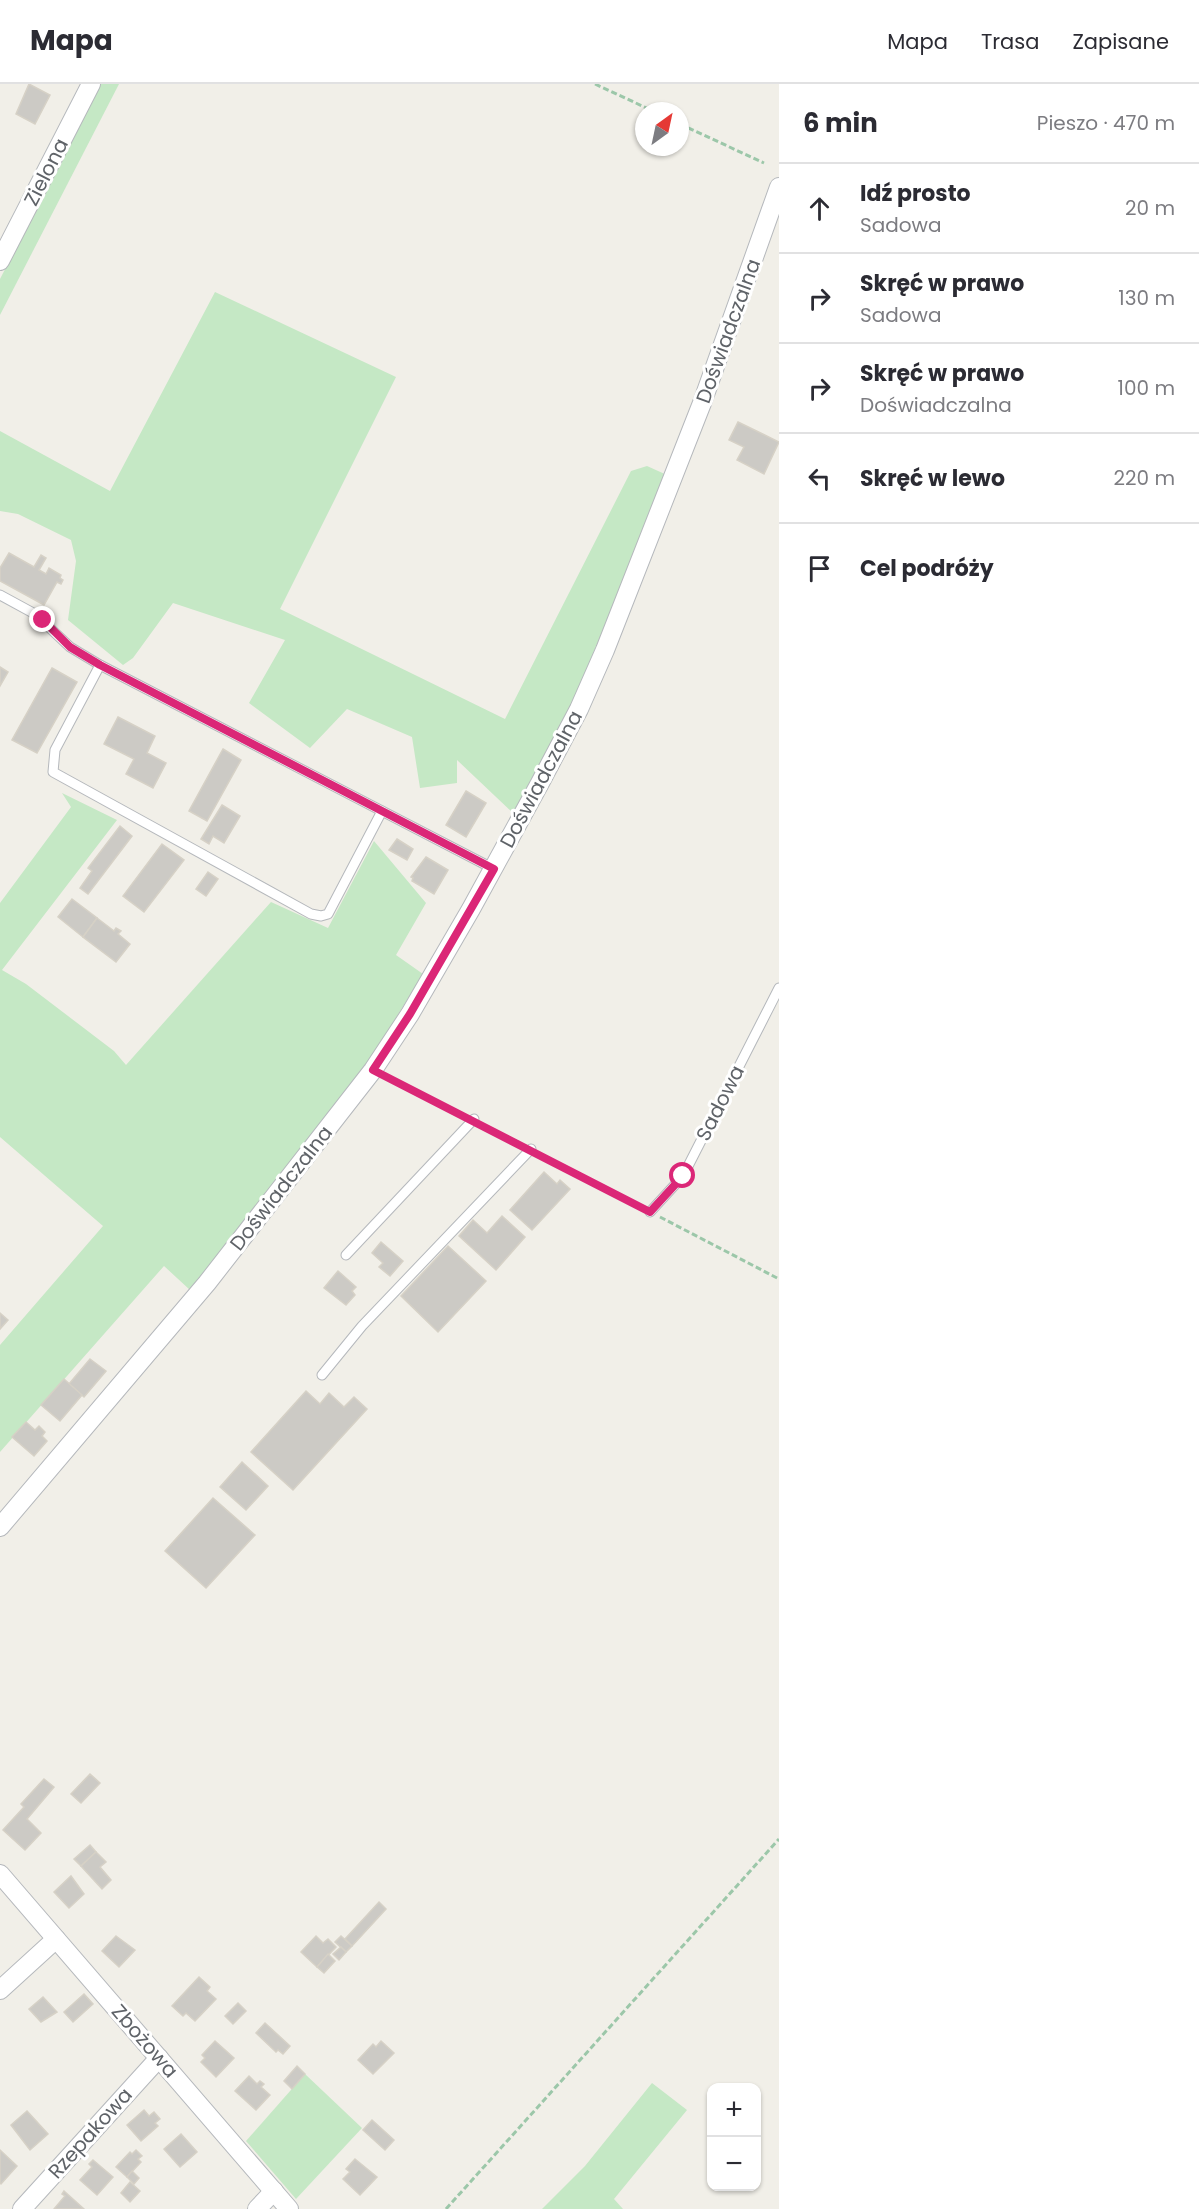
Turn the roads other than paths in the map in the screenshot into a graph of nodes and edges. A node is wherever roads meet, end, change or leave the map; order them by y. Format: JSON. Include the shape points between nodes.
{"nodes":[{"id":1,"x":91,"y":84,"type":"edge"},
{"id":2,"x":779,"y":187,"type":"edge"},
{"id":3,"x":0,"y":261,"type":"edge"},
{"id":4,"x":0,"y":595,"type":"edge"},
{"id":5,"x":100,"y":665,"type":"junction"},
{"id":6,"x":382,"y":811,"type":"junction"},
{"id":7,"x":494,"y":869,"type":"junction"},
{"id":8,"x":779,"y":988,"type":"edge"},
{"id":9,"x":474,"y":1119,"type":"road end"},
{"id":10,"x":531,"y":1149,"type":"road end"},
{"id":11,"x":650,"y":1212,"type":"road end"},
{"id":12,"x":346,"y":1255,"type":"dead end"},
{"id":13,"x":321,"y":1375,"type":"dead end"},
{"id":14,"x":0,"y":1527,"type":"edge"},
{"id":15,"x":0,"y":1874,"type":"edge"},
{"id":16,"x":56,"y":1939,"type":"junction"},
{"id":17,"x":0,"y":1990,"type":"edge"},
{"id":18,"x":159,"y":2058,"type":"junction"},
{"id":19,"x":274,"y":2191,"type":"junction"},
{"id":20,"x":22,"y":2209,"type":"edge"},
{"id":21,"x":257,"y":2209,"type":"edge"},
{"id":22,"x":289,"y":2209,"type":"edge"}],
"edges":[{"from":1,"to":3,"type":"street","name":"Zielona"},
{"from":2,"to":7,"type":"street","name":"Doświadczalna","via":[[702,403],[605,650],[579,709]]},
{"from":4,"to":5,"type":"lane","via":[[35,614],[70,647]]},
{"from":5,"to":6,"type":"lane"},
{"from":5,"to":6,"type":"lane","via":[[55,750],[53,772],[311,914],[328,914]]},
{"from":6,"to":7,"type":"lane"},
{"from":7,"to":14,"type":"street","name":"Doświadczalna","via":[[373,1070],[207,1283]]},
{"from":8,"to":11,"type":"lane","name":"Sadowa","via":[[683,1176]]},
{"from":9,"to":12,"type":"lane"},
{"from":10,"to":13,"type":"lane","via":[[362,1326]]},
{"from":15,"to":16,"type":"street","name":"Zbożowa"},
{"from":16,"to":17,"type":"street"},
{"from":16,"to":18,"type":"street","name":"Zbożowa"},
{"from":18,"to":19,"type":"street","name":"Zbożowa"},
{"from":18,"to":20,"type":"street","name":"Rzepakowa"},
{"from":19,"to":21,"type":"street"},
{"from":19,"to":22,"type":"street","name":"Zbożowa"}]}
